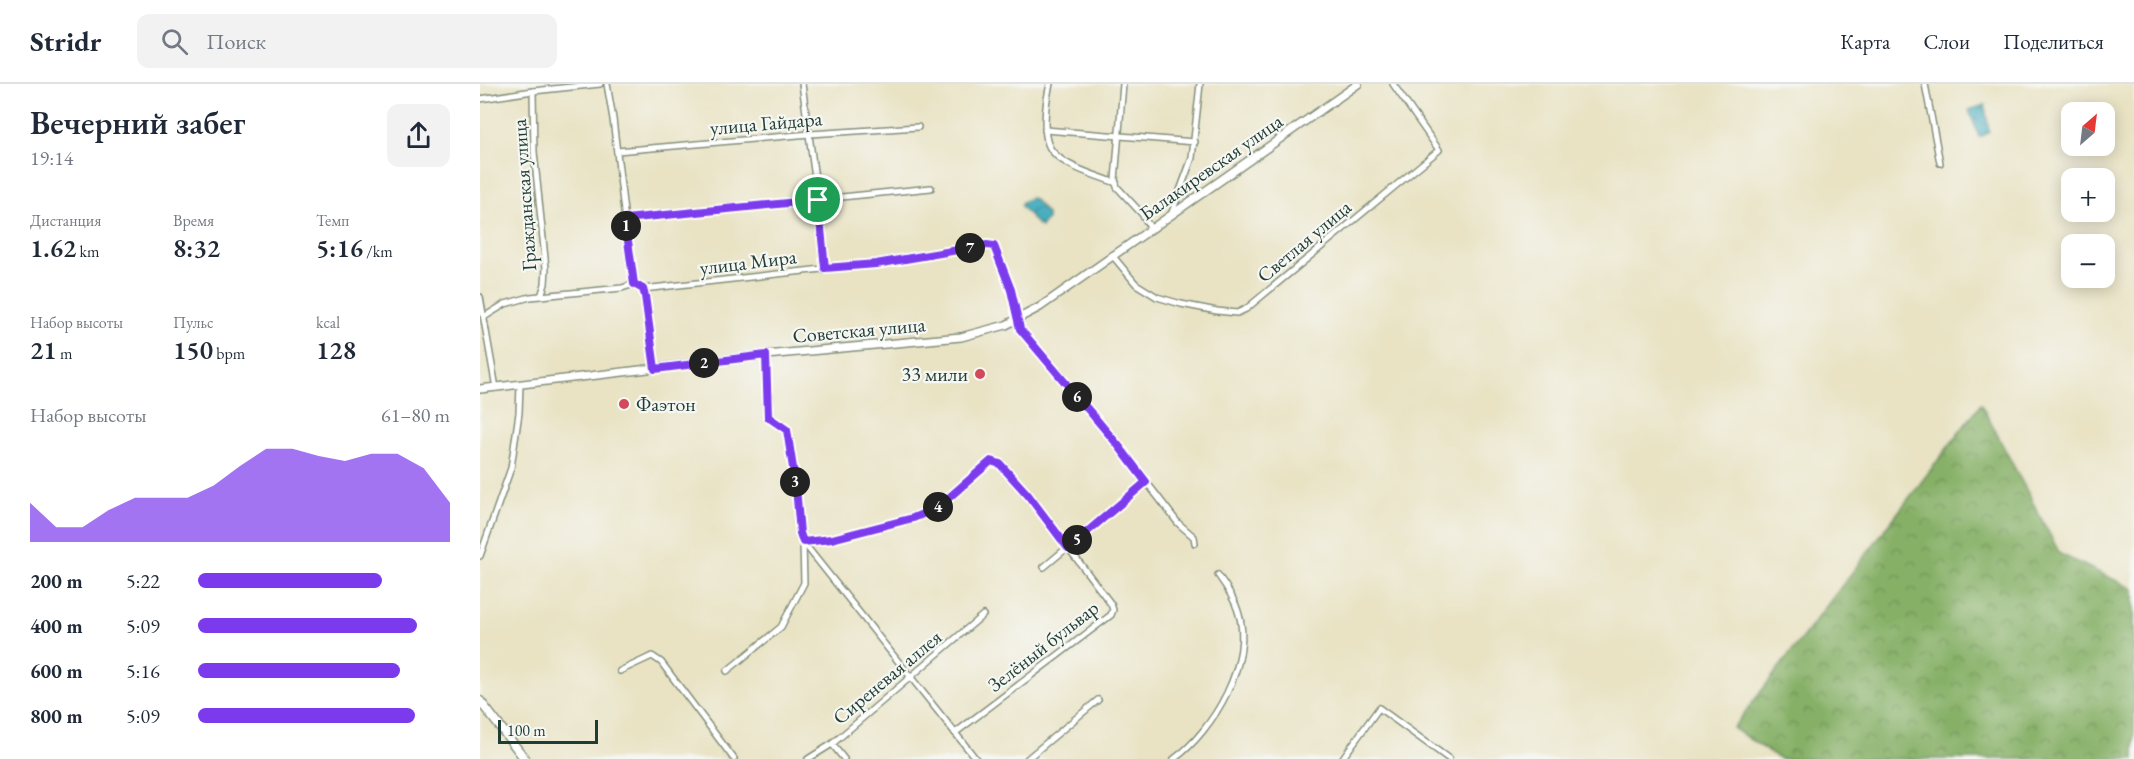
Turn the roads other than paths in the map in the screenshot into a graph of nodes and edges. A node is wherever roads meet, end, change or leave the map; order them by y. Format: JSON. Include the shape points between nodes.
{"nodes":[{"id":1,"x":600,"y":84,"type":"edge"},
{"id":2,"x":607,"y":84,"type":"edge"},
{"id":3,"x":802,"y":84,"type":"edge"},
{"id":4,"x":1050,"y":84,"type":"edge"},
{"id":5,"x":1123,"y":84,"type":"edge"},
{"id":6,"x":1200,"y":84,"type":"edge"},
{"id":7,"x":1358,"y":84,"type":"edge"},
{"id":8,"x":1393,"y":84,"type":"edge"},
{"id":9,"x":1925,"y":84,"type":"edge"},
{"id":10,"x":537,"y":88,"type":"edge"},
{"id":11,"x":480,"y":99,"type":"edge"},
{"id":12,"x":918,"y":127,"type":"dead end"},
{"id":13,"x":1045,"y":130,"type":"junction"},
{"id":14,"x":810,"y":134,"type":"junction"},
{"id":15,"x":1119,"y":136,"type":"junction"},
{"id":16,"x":1195,"y":142,"type":"junction"},
{"id":17,"x":617,"y":152,"type":"junction"},
{"id":18,"x":1940,"y":163,"type":"dead end"},
{"id":19,"x":1116,"y":183,"type":"junction"},
{"id":20,"x":931,"y":188,"type":"dead end"},
{"id":21,"x":818,"y":200,"type":"junction"},
{"id":22,"x":1171,"y":215,"type":"junction"},
{"id":23,"x":625,"y":219,"type":"junction"},
{"id":24,"x":1151,"y":229,"type":"junction"},
{"id":25,"x":1112,"y":255,"type":"junction"},
{"id":26,"x":825,"y":268,"type":"junction"},
{"id":27,"x":634,"y":284,"type":"junction"},
{"id":28,"x":643,"y":289,"type":"junction"},
{"id":29,"x":541,"y":296,"type":"junction"},
{"id":30,"x":480,"y":297,"type":"edge"},
{"id":31,"x":484,"y":317,"type":"junction"},
{"id":32,"x":1018,"y":319,"type":"junction"},
{"id":33,"x":766,"y":355,"type":"junction"},
{"id":34,"x":655,"y":369,"type":"junction"},
{"id":35,"x":520,"y":385,"type":"junction"},
{"id":36,"x":496,"y":388,"type":"junction"},
{"id":37,"x":480,"y":389,"type":"edge"},
{"id":38,"x":1146,"y":482,"type":"junction"},
{"id":39,"x":803,"y":542,"type":"junction"},
{"id":40,"x":1195,"y":543,"type":"dead end"},
{"id":41,"x":1068,"y":548,"type":"junction"},
{"id":42,"x":480,"y":556,"type":"edge"},
{"id":43,"x":1044,"y":567,"type":"dead end"},
{"id":44,"x":1218,"y":575,"type":"dead end"},
{"id":45,"x":983,"y":615,"type":"dead end"},
{"id":46,"x":621,"y":671,"type":"dead end"},
{"id":47,"x":727,"y":671,"type":"dead end"},
{"id":48,"x":910,"y":679,"type":"junction"},
{"id":49,"x":1098,"y":700,"type":"dead end"},
{"id":50,"x":480,"y":701,"type":"edge"},
{"id":51,"x":955,"y":733,"type":"junction"},
{"id":52,"x":832,"y":744,"type":"junction"},
{"id":53,"x":525,"y":759,"type":"edge"},
{"id":54,"x":734,"y":759,"type":"edge"},
{"id":55,"x":808,"y":759,"type":"edge"},
{"id":56,"x":844,"y":759,"type":"edge"},
{"id":57,"x":976,"y":759,"type":"edge"},
{"id":58,"x":1027,"y":759,"type":"edge"},
{"id":59,"x":1174,"y":759,"type":"edge"},
{"id":60,"x":1342,"y":759,"type":"edge"},
{"id":61,"x":1449,"y":759,"type":"edge"}],
"edges":[{"from":1,"to":10,"type":"street"},
{"from":2,"to":17,"type":"street"},
{"from":3,"to":14,"type":"street"},
{"from":4,"to":13,"type":"street"},
{"from":5,"to":15,"type":"street"},
{"from":6,"to":16,"type":"street"},
{"from":7,"to":22,"type":"street","name":"Балакиревская улица"},
{"from":8,"to":25,"type":"street","name":"Светлая улица","via":[[1439,150],[1246,309],[1237,313],[1157,297],[1137,284]]},
{"from":9,"to":18,"type":"street"},
{"from":10,"to":11,"type":"street"},
{"from":10,"to":29,"type":"street","name":"Гражданская улица","via":[[534,152],[546,268]]},
{"from":12,"to":14,"type":"street","name":"улица Гайдара"},
{"from":13,"to":15,"type":"street"},
{"from":13,"to":19,"type":"street","via":[[1052,152],[1060,158]]},
{"from":14,"to":17,"type":"street","name":"улица Гайдара"},
{"from":14,"to":21,"type":"street"},
{"from":15,"to":16,"type":"street"},
{"from":15,"to":19,"type":"street"},
{"from":16,"to":22,"type":"street"},
{"from":17,"to":23,"type":"street"},
{"from":19,"to":24,"type":"street"},
{"from":20,"to":21,"type":"street"},
{"from":21,"to":23,"type":"street"},
{"from":21,"to":26,"type":"street"},
{"from":22,"to":24,"type":"street","name":"Балакиревская улица"},
{"from":23,"to":27,"type":"street"},
{"from":24,"to":25,"type":"street","name":"Балакиревская улица"},
{"from":25,"to":32,"type":"street","name":"Советская улица"},
{"from":26,"to":28,"type":"street","name":"улица Мира"},
{"from":26,"to":32,"type":"street","name":"улица Мира","via":[[994,246]]},
{"from":27,"to":28,"type":"street"},
{"from":27,"to":29,"type":"street"},
{"from":28,"to":34,"type":"street"},
{"from":29,"to":31,"type":"street","via":[[505,304]]},
{"from":30,"to":31,"type":"street"},
{"from":31,"to":36,"type":"street"},
{"from":32,"to":33,"type":"street","name":"Советская улица","via":[[961,337]]},
{"from":32,"to":38,"type":"street","via":[[1020,329]]},
{"from":33,"to":34,"type":"street","name":"Советская улица"},
{"from":33,"to":39,"type":"street","via":[[768,417],[787,430]]},
{"from":34,"to":35,"type":"street","name":"Советская улица"},
{"from":35,"to":36,"type":"street","name":"Советская улица"},
{"from":35,"to":42,"type":"street","via":[[512,468]]},
{"from":36,"to":37,"type":"street","name":"Советская улица"},
{"from":38,"to":40,"type":"street"},
{"from":38,"to":41,"type":"street"},
{"from":39,"to":41,"type":"street","name":"Зелёный бульвар","via":[[832,539],[937,508],[991,461],[1000,464],[1028,495]]},
{"from":39,"to":47,"type":"street","via":[[804,583],[781,627]]},
{"from":39,"to":48,"type":"street"},
{"from":41,"to":43,"type":"street"},
{"from":41,"to":51,"type":"street","name":"Зелёный бульвар","via":[[1111,603],[1111,615]]},
{"from":44,"to":59,"type":"street","via":[[1239,612],[1241,656],[1210,722]]},
{"from":45,"to":48,"type":"street","name":"Сиреневая аллея"},
{"from":46,"to":54,"type":"street","via":[[646,657],[661,662]]},
{"from":48,"to":51,"type":"street"},
{"from":48,"to":52,"type":"street","name":"Сиреневая аллея"},
{"from":49,"to":58,"type":"street"},
{"from":50,"to":53,"type":"main road"},
{"from":51,"to":57,"type":"street"},
{"from":52,"to":55,"type":"street","name":"Сиреневая аллея"},
{"from":52,"to":56,"type":"street"},
{"from":60,"to":61,"type":"street","via":[[1379,708]]}]}
